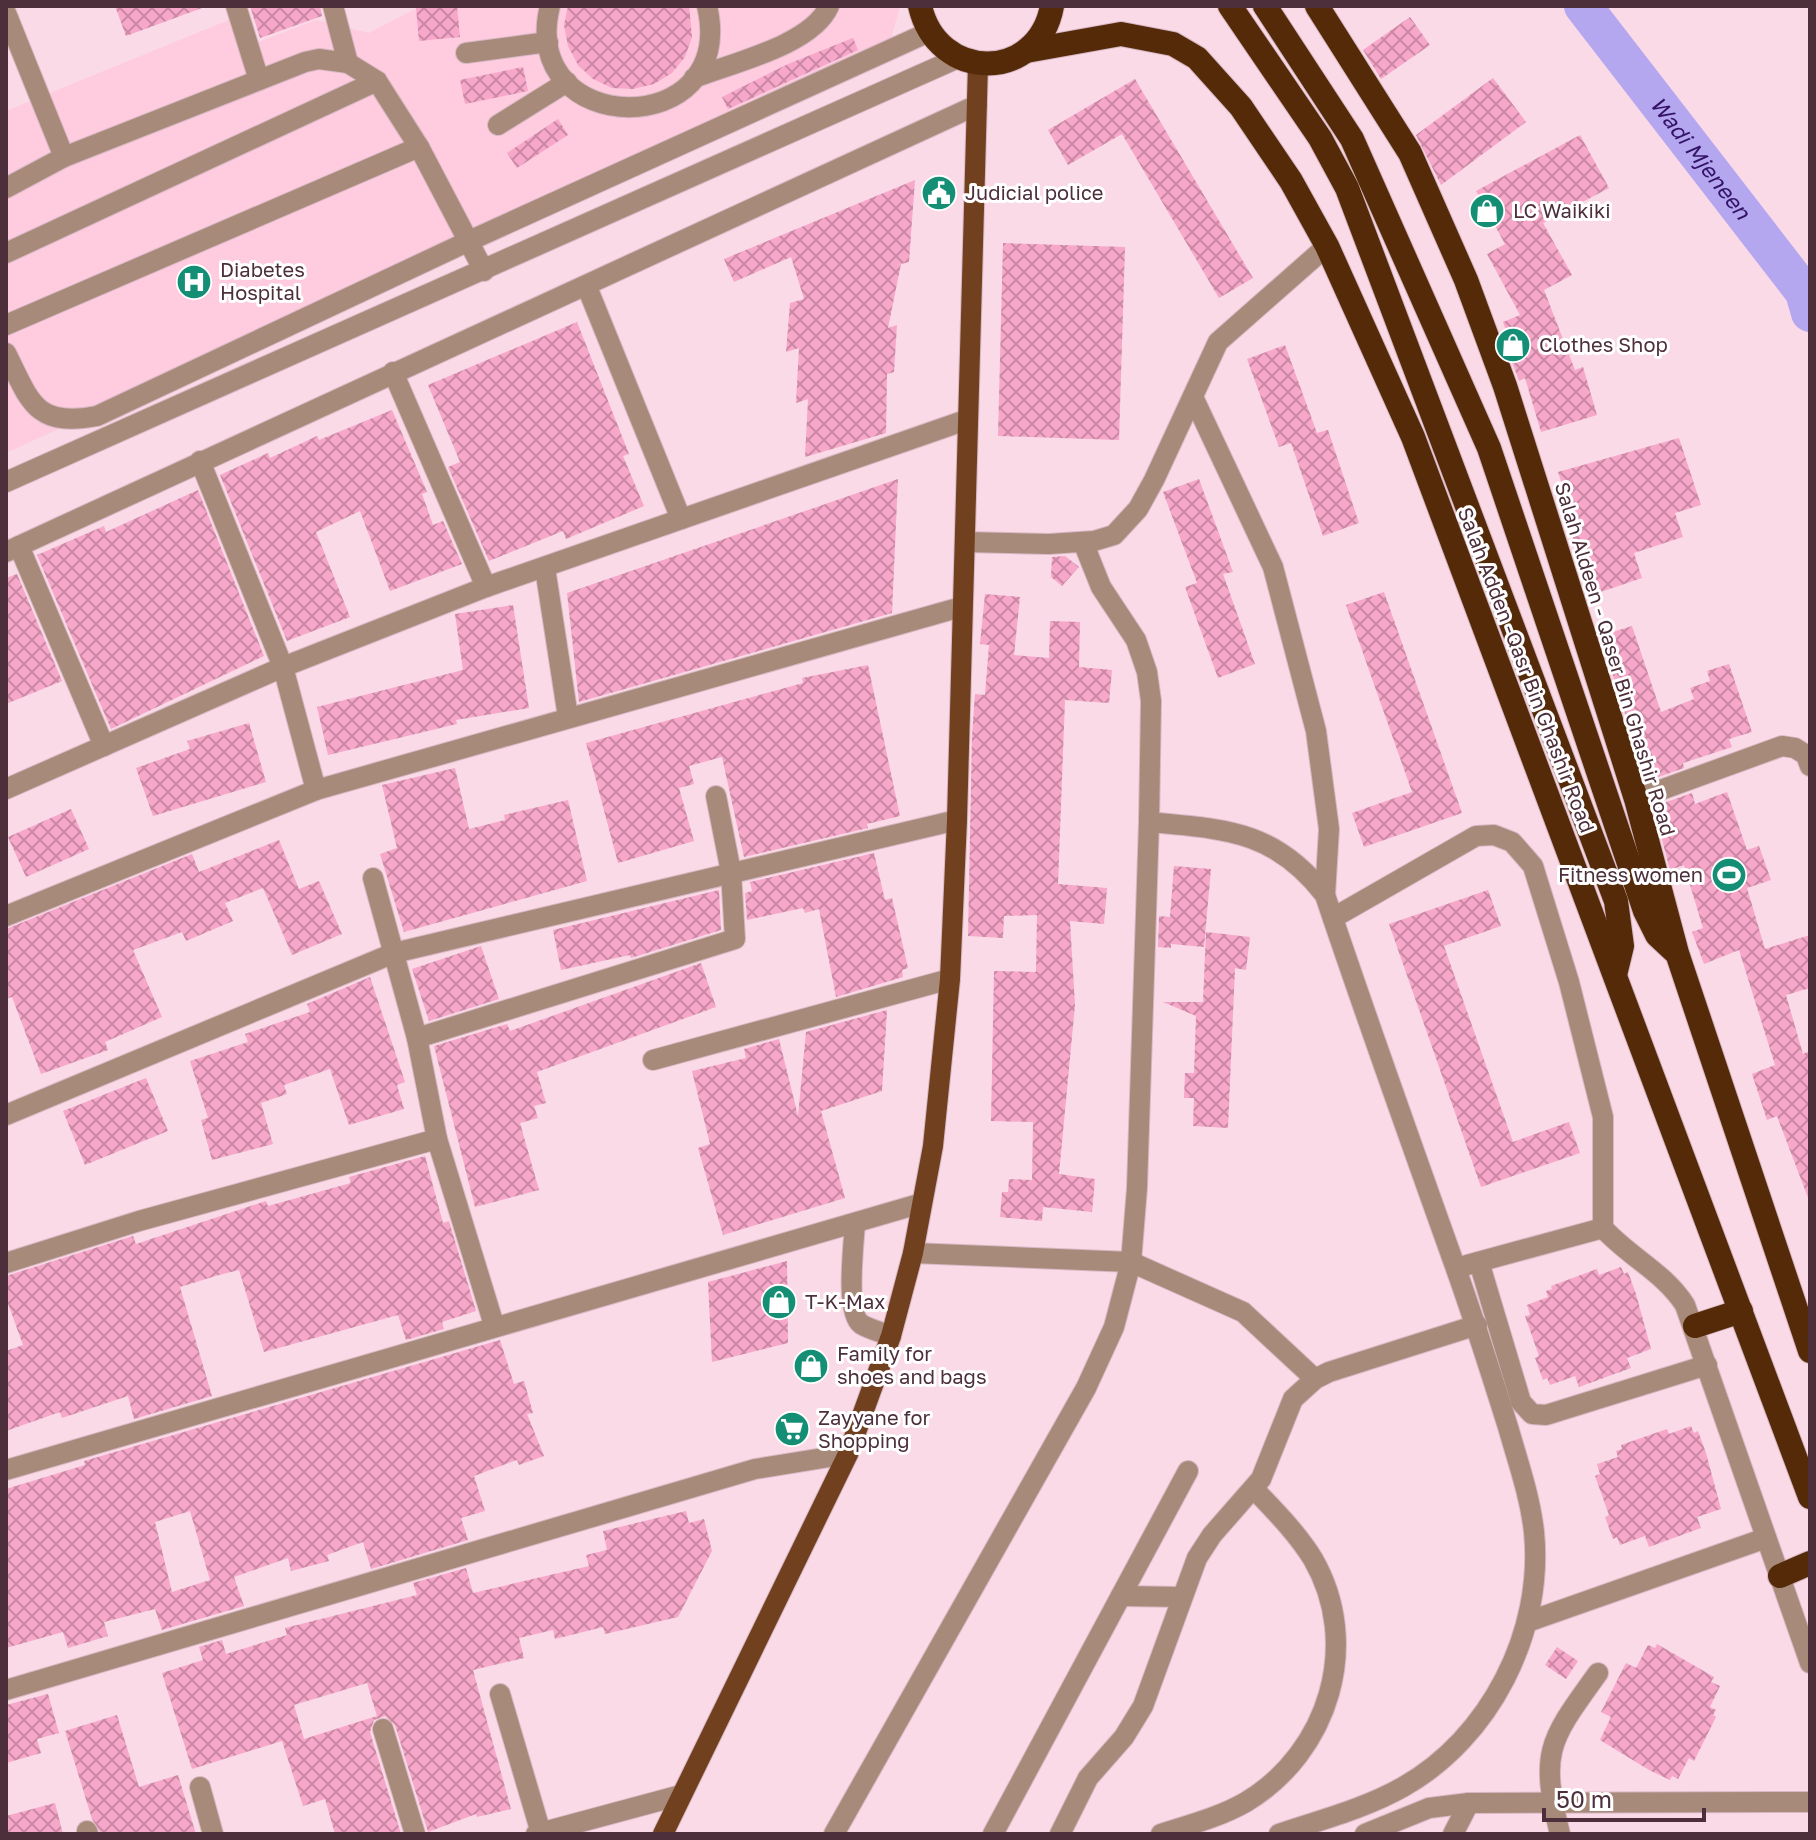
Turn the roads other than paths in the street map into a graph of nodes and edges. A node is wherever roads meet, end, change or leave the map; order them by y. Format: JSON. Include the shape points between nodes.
{"nodes":[{"id":1,"x":236,"y":6,"type":"edge"},
{"id":2,"x":333,"y":6,"type":"edge"},
{"id":3,"x":550,"y":6,"type":"edge"},
{"id":4,"x":707,"y":6,"type":"edge"},
{"id":5,"x":829,"y":6,"type":"edge"},
{"id":6,"x":920,"y":6,"type":"edge"},
{"id":7,"x":1052,"y":6,"type":"edge"},
{"id":8,"x":1230,"y":6,"type":"edge"},
{"id":9,"x":1265,"y":6,"type":"edge"},
{"id":10,"x":1317,"y":6,"type":"edge"},
{"id":11,"x":6,"y":13,"type":"edge"},
{"id":12,"x":929,"y":32,"type":"junction"},
{"id":13,"x":548,"y":42,"type":"junction"},
{"id":14,"x":1026,"y":51,"type":"junction"},
{"id":15,"x":466,"y":53,"type":"dead end"},
{"id":16,"x":968,"y":61,"type":"junction"},
{"id":17,"x":348,"y":63,"type":"junction"},
{"id":18,"x":694,"y":78,"type":"junction"},
{"id":19,"x":259,"y":80,"type":"junction"},
{"id":20,"x":377,"y":81,"type":"junction"},
{"id":21,"x":567,"y":82,"type":"junction"},
{"id":22,"x":977,"y":105,"type":"junction"},
{"id":23,"x":498,"y":125,"type":"dead end"},
{"id":24,"x":419,"y":147,"type":"junction"},
{"id":25,"x":64,"y":157,"type":"junction"},
{"id":26,"x":6,"y":188,"type":"edge"},
{"id":27,"x":469,"y":241,"type":"junction"},
{"id":28,"x":1327,"y":246,"type":"junction"},
{"id":29,"x":6,"y":253,"type":"edge"},
{"id":30,"x":484,"y":271,"type":"junction"},
{"id":31,"x":587,"y":287,"type":"junction"},
{"id":32,"x":6,"y":325,"type":"edge"},
{"id":33,"x":6,"y":353,"type":"edge"},
{"id":34,"x":393,"y":372,"type":"junction"},
{"id":35,"x":1193,"y":397,"type":"junction"},
{"id":36,"x":966,"y":420,"type":"junction"},
{"id":37,"x":200,"y":461,"type":"junction"},
{"id":38,"x":6,"y":482,"type":"edge"},
{"id":39,"x":681,"y":519,"type":"junction"},
{"id":40,"x":965,"y":542,"type":"junction"},
{"id":41,"x":1083,"y":542,"type":"junction"},
{"id":42,"x":13,"y":549,"type":"edge"},
{"id":43,"x":545,"y":568,"type":"junction"},
{"id":44,"x":486,"y":587,"type":"junction"},
{"id":45,"x":961,"y":607,"type":"junction"},
{"id":46,"x":283,"y":667,"type":"junction"},
{"id":47,"x":568,"y":717,"type":"junction"},
{"id":48,"x":104,"y":746,"type":"junction"},
{"id":49,"x":1810,"y":766,"type":"edge"},
{"id":50,"x":6,"y":789,"type":"edge"},
{"id":51,"x":316,"y":790,"type":"junction"},
{"id":52,"x":716,"y":796,"type":"dead end"},
{"id":53,"x":1636,"y":799,"type":"junction"},
{"id":54,"x":957,"y":820,"type":"junction"},
{"id":55,"x":1149,"y":822,"type":"junction"},
{"id":56,"x":731,"y":872,"type":"junction"},
{"id":57,"x":373,"y":878,"type":"dead end"},
{"id":58,"x":1325,"y":895,"type":"junction"},
{"id":59,"x":6,"y":916,"type":"edge"},
{"id":60,"x":1333,"y":918,"type":"junction"},
{"id":61,"x":394,"y":953,"type":"junction"},
{"id":62,"x":1677,"y":953,"type":"junction"},
{"id":63,"x":1615,"y":975,"type":"junction"},
{"id":64,"x":950,"y":979,"type":"junction"},
{"id":65,"x":417,"y":1038,"type":"junction"},
{"id":66,"x":653,"y":1060,"type":"dead end"},
{"id":67,"x":6,"y":1115,"type":"edge"},
{"id":68,"x":437,"y":1139,"type":"junction"},
{"id":69,"x":922,"y":1203,"type":"junction"},
{"id":70,"x":855,"y":1223,"type":"junction"},
{"id":71,"x":1603,"y":1228,"type":"junction"},
{"id":72,"x":913,"y":1253,"type":"junction"},
{"id":73,"x":1131,"y":1262,"type":"junction"},
{"id":74,"x":1479,"y":1262,"type":"junction"},
{"id":75,"x":6,"y":1263,"type":"edge"},
{"id":76,"x":1456,"y":1269,"type":"junction"},
{"id":77,"x":1741,"y":1311,"type":"junction"},
{"id":78,"x":494,"y":1325,"type":"junction"},
{"id":79,"x":1477,"y":1325,"type":"junction"},
{"id":80,"x":1695,"y":1326,"type":"junction"},
{"id":81,"x":891,"y":1336,"type":"junction"},
{"id":82,"x":1810,"y":1351,"type":"edge"},
{"id":83,"x":1707,"y":1365,"type":"junction"},
{"id":84,"x":1315,"y":1379,"type":"junction"},
{"id":85,"x":848,"y":1454,"type":"junction"},
{"id":86,"x":6,"y":1470,"type":"edge"},
{"id":87,"x":1188,"y":1471,"type":"dead end"},
{"id":88,"x":1254,"y":1489,"type":"junction"},
{"id":89,"x":1810,"y":1497,"type":"edge"},
{"id":90,"x":1766,"y":1538,"type":"junction"},
{"id":91,"x":1810,"y":1563,"type":"edge"},
{"id":92,"x":1780,"y":1576,"type":"junction"},
{"id":93,"x":1121,"y":1596,"type":"junction"},
{"id":94,"x":1182,"y":1597,"type":"junction"},
{"id":95,"x":1527,"y":1622,"type":"junction"},
{"id":96,"x":1810,"y":1663,"type":"edge"},
{"id":97,"x":1598,"y":1673,"type":"dead end"},
{"id":98,"x":6,"y":1690,"type":"edge"},
{"id":99,"x":500,"y":1694,"type":"dead end"},
{"id":100,"x":383,"y":1729,"type":"dead end"},
{"id":101,"x":200,"y":1787,"type":"dead end"},
{"id":102,"x":681,"y":1795,"type":"junction"},
{"id":103,"x":1552,"y":1802,"type":"junction"},
{"id":104,"x":1810,"y":1802,"type":"edge"},
{"id":105,"x":1469,"y":1803,"type":"junction"},
{"id":106,"x":539,"y":1833,"type":"edge"},
{"id":107,"x":1286,"y":1833,"type":"edge"},
{"id":108,"x":213,"y":1834,"type":"edge"},
{"id":109,"x":415,"y":1834,"type":"edge"},
{"id":110,"x":663,"y":1834,"type":"edge"},
{"id":111,"x":834,"y":1834,"type":"edge"},
{"id":112,"x":993,"y":1834,"type":"edge"},
{"id":113,"x":1060,"y":1834,"type":"edge"},
{"id":114,"x":1161,"y":1834,"type":"edge"},
{"id":115,"x":1365,"y":1834,"type":"edge"},
{"id":116,"x":1453,"y":1834,"type":"edge"},
{"id":117,"x":1560,"y":1834,"type":"edge"}],
"edges":[{"from":1,"to":19,"type":"street"},
{"from":2,"to":17,"type":"street"},
{"from":3,"to":13,"type":"street"},
{"from":4,"to":18,"type":"street","via":[[711,34]]},
{"from":5,"to":18,"type":"street","via":[[821,22],[805,35]]},
{"from":6,"to":12,"type":"highway"},
{"from":7,"to":14,"type":"highway","via":[[1045,29]]},
{"from":8,"to":63,"type":"highway","via":[[1320,138],[1347,188],[1616,901],[1622,946]]},
{"from":9,"to":62,"type":"highway","via":[[1352,139],[1489,448],[1645,911],[1657,935]]},
{"from":10,"to":53,"type":"highway","name":"Salah Aldeen - Qaser Bin Ghashir Road","via":[[1410,153],[1466,280],[1505,386]]},
{"from":11,"to":25,"type":"street"},
{"from":12,"to":16,"type":"highway","via":[[942,47]]},
{"from":12,"to":27,"type":"street"},
{"from":13,"to":15,"type":"street"},
{"from":13,"to":21,"type":"street"},
{"from":14,"to":16,"type":"highway","name":"Salah Adden -Qasr Bin Ghashir Road","via":[[1008,60]]},
{"from":14,"to":28,"type":"highway","name":"Salah Adden -Qasr Bin Ghashir Road","via":[[1121,34],[1173,44],[1197,58],[1258,133]]},
{"from":16,"to":22,"type":"main road"},
{"from":16,"to":30,"type":"street"},
{"from":17,"to":19,"type":"street","via":[[319,59]]},
{"from":17,"to":20,"type":"street"},
{"from":18,"to":21,"type":"street","via":[[662,102],[623,110],[592,101]]},
{"from":19,"to":25,"type":"street"},
{"from":20,"to":24,"type":"street"},
{"from":20,"to":29,"type":"street"},
{"from":21,"to":23,"type":"street"},
{"from":22,"to":31,"type":"street"},
{"from":22,"to":36,"type":"main road"},
{"from":24,"to":27,"type":"street"},
{"from":24,"to":32,"type":"street"},
{"from":25,"to":26,"type":"street"},
{"from":27,"to":30,"type":"street"},
{"from":27,"to":33,"type":"street","via":[[97,416],[63,418],[32,405]]},
{"from":28,"to":35,"type":"street","via":[[1218,342]]},
{"from":28,"to":63,"type":"highway","name":"Salah Adden -Qasr Bin Ghashir Road","via":[[1413,437]]},
{"from":30,"to":38,"type":"street"},
{"from":31,"to":34,"type":"street"},
{"from":31,"to":39,"type":"street"},
{"from":34,"to":37,"type":"street"},
{"from":34,"to":44,"type":"street"},
{"from":35,"to":41,"type":"street","via":[[1138,509],[1114,535]]},
{"from":35,"to":58,"type":"street","via":[[1273,567],[1316,731],[1329,829]]},
{"from":36,"to":39,"type":"street"},
{"from":36,"to":40,"type":"main road"},
{"from":37,"to":42,"type":"street"},
{"from":37,"to":46,"type":"street"},
{"from":39,"to":43,"type":"street"},
{"from":40,"to":41,"type":"street"},
{"from":40,"to":45,"type":"main road"},
{"from":41,"to":55,"type":"street","via":[[1101,587],[1136,640],[1147,672]]},
{"from":42,"to":48,"type":"street"},
{"from":43,"to":44,"type":"street"},
{"from":43,"to":47,"type":"street"},
{"from":44,"to":46,"type":"street"},
{"from":45,"to":47,"type":"street"},
{"from":45,"to":54,"type":"main road"},
{"from":46,"to":48,"type":"street"},
{"from":46,"to":51,"type":"street"},
{"from":47,"to":51,"type":"street"},
{"from":48,"to":50,"type":"street"},
{"from":49,"to":53,"type":"street","via":[[1806,755],[1782,746]]},
{"from":51,"to":59,"type":"street"},
{"from":52,"to":56,"type":"street"},
{"from":53,"to":62,"type":"highway","name":"Salah Aldeen - Qaser Bin Ghashir Road"},
{"from":54,"to":56,"type":"street"},
{"from":54,"to":64,"type":"main road"},
{"from":55,"to":58,"type":"street","via":[[1229,829],[1278,850],[1307,872]]},
{"from":55,"to":73,"type":"street"},
{"from":56,"to":61,"type":"street"},
{"from":56,"to":65,"type":"street","via":[[737,930],[728,944]]},
{"from":57,"to":61,"type":"street"},
{"from":58,"to":60,"type":"street"},
{"from":60,"to":71,"type":"street","via":[[1476,836],[1494,835],[1524,852],[1533,866],[1597,1087],[1605,1150]]},
{"from":60,"to":76,"type":"street"},
{"from":61,"to":65,"type":"street"},
{"from":61,"to":67,"type":"street"},
{"from":62,"to":82,"type":"highway","name":"Salah Aldeen - Qaser Bin Ghashir Road"},
{"from":63,"to":77,"type":"highway","name":"Salah Adden -Qasr Bin Ghashir Road"},
{"from":64,"to":66,"type":"street"},
{"from":64,"to":69,"type":"main road","via":[[941,1090]]},
{"from":65,"to":68,"type":"street"},
{"from":68,"to":75,"type":"street"},
{"from":68,"to":78,"type":"street"},
{"from":69,"to":70,"type":"street"},
{"from":69,"to":72,"type":"main road"},
{"from":70,"to":78,"type":"street"},
{"from":70,"to":81,"type":"street","via":[[855,1317]]},
{"from":71,"to":74,"type":"street"},
{"from":71,"to":80,"type":"street","via":[[1674,1288]]},
{"from":72,"to":73,"type":"street"},
{"from":72,"to":81,"type":"main road"},
{"from":73,"to":84,"type":"street","via":[[1243,1312]]},
{"from":73,"to":111,"type":"street","via":[[1114,1327],[1086,1388]]},
{"from":74,"to":76,"type":"street"},
{"from":74,"to":83,"type":"street","via":[[1521,1402],[1532,1414],[1546,1415]]},
{"from":76,"to":79,"type":"street"},
{"from":77,"to":80,"type":"highway"},
{"from":77,"to":89,"type":"highway","name":"Salah Adden -Qasr Bin Ghashir Road"},
{"from":78,"to":86,"type":"street"},
{"from":79,"to":84,"type":"street"},
{"from":79,"to":95,"type":"street","via":[[1530,1505],[1535,1576]]},
{"from":80,"to":83,"type":"street"},
{"from":81,"to":85,"type":"main road"},
{"from":83,"to":90,"type":"street"},
{"from":84,"to":88,"type":"street","via":[[1285,1413],[1273,1456]]},
{"from":85,"to":98,"type":"street","via":[[755,1469]]},
{"from":85,"to":102,"type":"main road"},
{"from":87,"to":93,"type":"street"},
{"from":88,"to":94,"type":"street","via":[[1212,1535]]},
{"from":88,"to":114,"type":"street","via":[[1301,1540],[1324,1581],[1335,1627],[1330,1696],[1298,1759],[1263,1791],[1222,1814]]},
{"from":90,"to":92,"type":"street"},
{"from":90,"to":95,"type":"street"},
{"from":91,"to":92,"type":"highway"},
{"from":92,"to":96,"type":"street"},
{"from":93,"to":94,"type":"street"},
{"from":93,"to":112,"type":"street"},
{"from":94,"to":113,"type":"street","via":[[1143,1706],[1088,1778]]},
{"from":95,"to":107,"type":"street","via":[[1495,1697],[1470,1732],[1439,1761],[1366,1805]]},
{"from":97,"to":103,"type":"street","via":[[1552,1744]]},
{"from":99,"to":106,"type":"street"},
{"from":100,"to":109,"type":"street"},
{"from":101,"to":108,"type":"street"},
{"from":102,"to":106,"type":"street"},
{"from":102,"to":110,"type":"main road"},
{"from":103,"to":104,"type":"street"},
{"from":103,"to":105,"type":"street"},
{"from":103,"to":117,"type":"street"},
{"from":105,"to":115,"type":"street","via":[[1429,1808]]},
{"from":105,"to":116,"type":"street"}]}
